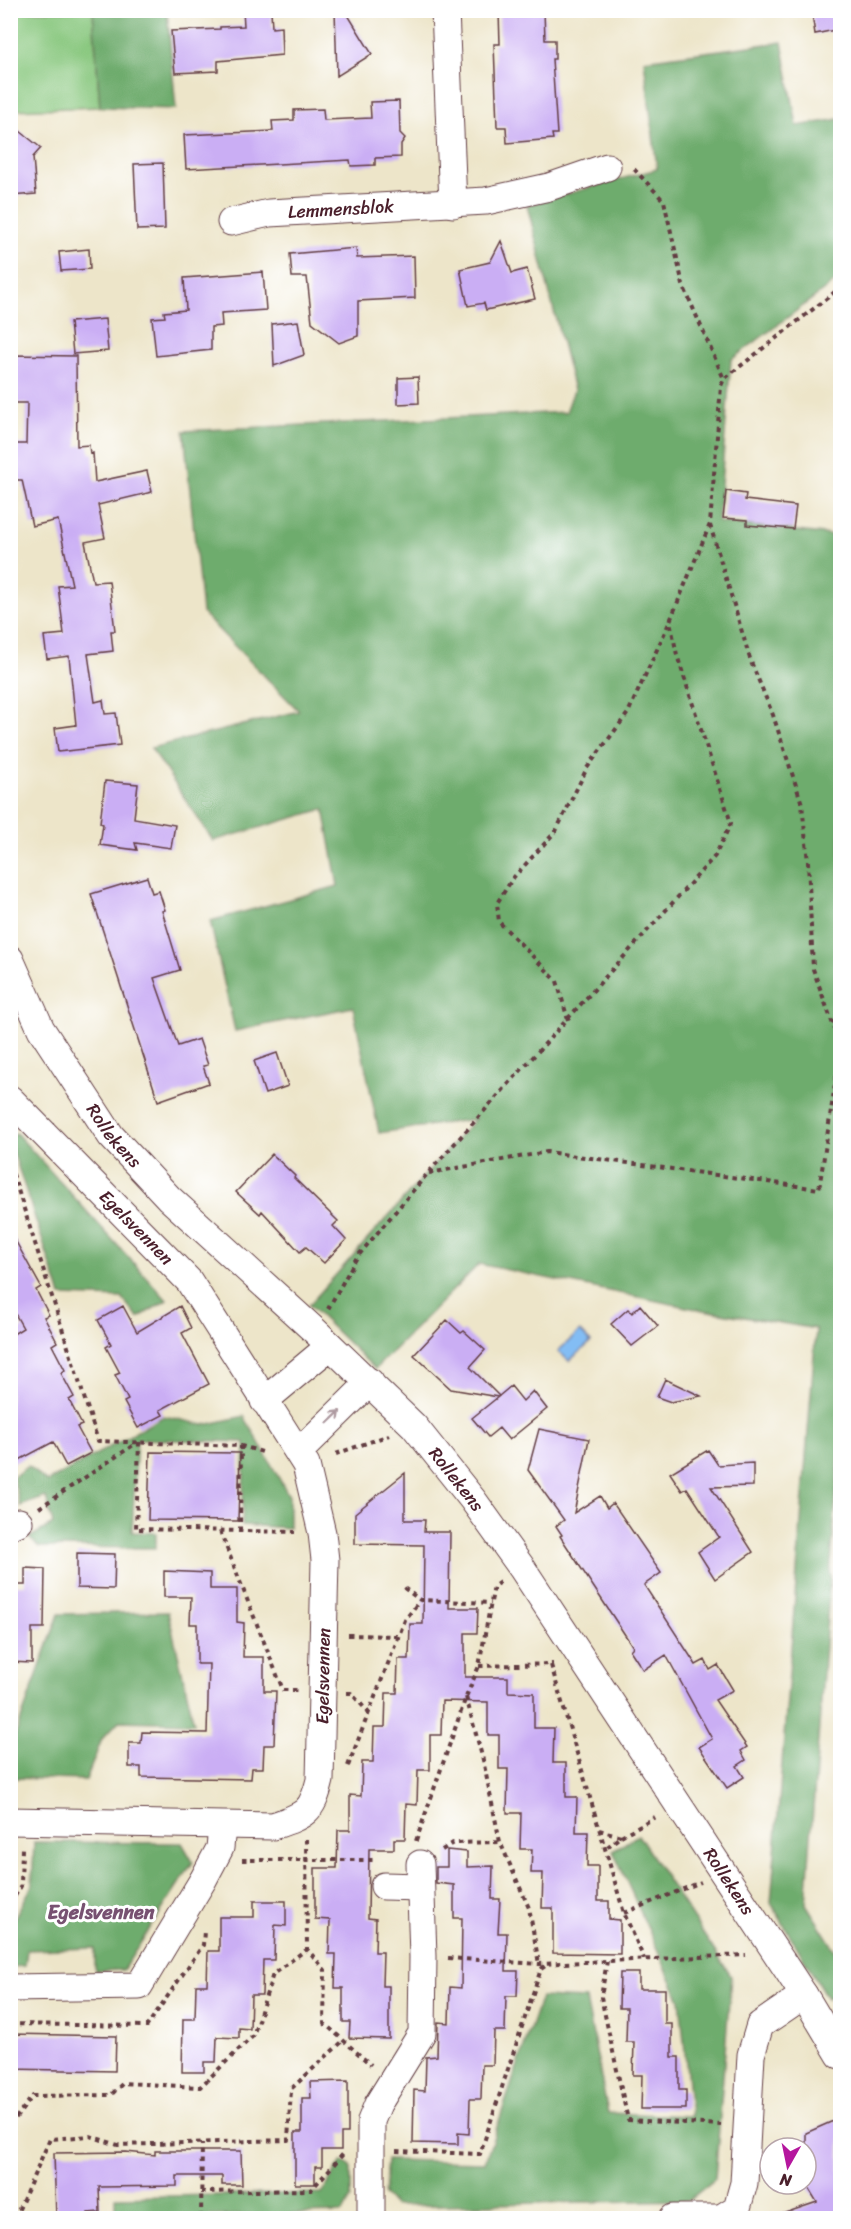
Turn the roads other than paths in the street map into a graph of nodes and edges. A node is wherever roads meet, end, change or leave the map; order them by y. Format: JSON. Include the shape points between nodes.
{"nodes":[{"id":1,"x":445,"y":10,"type":"edge"},
{"id":2,"x":607,"y":167,"type":"road end"},
{"id":3,"x":453,"y":204,"type":"junction"},
{"id":4,"x":231,"y":222,"type":"dead end"},
{"id":5,"x":10,"y":958,"type":"edge"},
{"id":6,"x":10,"y":1099,"type":"edge"},
{"id":7,"x":323,"y":1339,"type":"junction"},
{"id":8,"x":370,"y":1382,"type":"junction"},
{"id":9,"x":264,"y":1401,"type":"junction"},
{"id":10,"x":302,"y":1458,"type":"junction"},
{"id":11,"x":17,"y":1821,"type":"edge"},
{"id":12,"x":222,"y":1827,"type":"junction"},
{"id":13,"x":384,"y":1886,"type":"dead end"},
{"id":14,"x":10,"y":1988,"type":"edge"},
{"id":15,"x":804,"y":1995,"type":"junction"},
{"id":16,"x":830,"y":2018,"type":"edge"},
{"id":17,"x":840,"y":2055,"type":"edge"},
{"id":18,"x":370,"y":2218,"type":"edge"},
{"id":19,"x":674,"y":2218,"type":"edge"}],
"edges":[{"from":1,"to":3,"type":"street"},
{"from":2,"to":3,"type":"street","name":"Lemmensblok","via":[[528,192]]},
{"from":3,"to":4,"type":"street","name":"Lemmensblok","via":[[269,213]]},
{"from":5,"to":7,"type":"street","name":"Rollekens","via":[[41,1029],[111,1136],[169,1198]]},
{"from":6,"to":9,"type":"street","name":"Egelsvennen","via":[[189,1281]]},
{"from":7,"to":8,"type":"street","name":"Rollekens"},
{"from":7,"to":9,"type":"street"},
{"from":10,"to":8,"type":"street","one_way":true},
{"from":8,"to":15,"type":"street","name":"Rollekens","via":[[414,1426],[522,1568]]},
{"from":9,"to":10,"type":"street","name":"Egelsvennen"},
{"from":10,"to":12,"type":"street","name":"Egelsvennen","via":[[322,1533],[325,1560],[320,1780],[315,1801],[305,1813],[273,1826]]},
{"from":11,"to":12,"type":"street"},
{"from":12,"to":14,"type":"street","via":[[220,1848],[214,1860],[139,1986]]},
{"from":13,"to":18,"type":"street","via":[[420,1875],[422,2032],[371,2121]]},
{"from":15,"to":16,"type":"street","name":"Rollekens"},
{"from":15,"to":19,"type":"street","via":[[760,2025],[751,2055],[744,2183],[737,2208],[721,2218]]},
{"from":16,"to":17,"type":"street","name":"Rollekens"}]}
